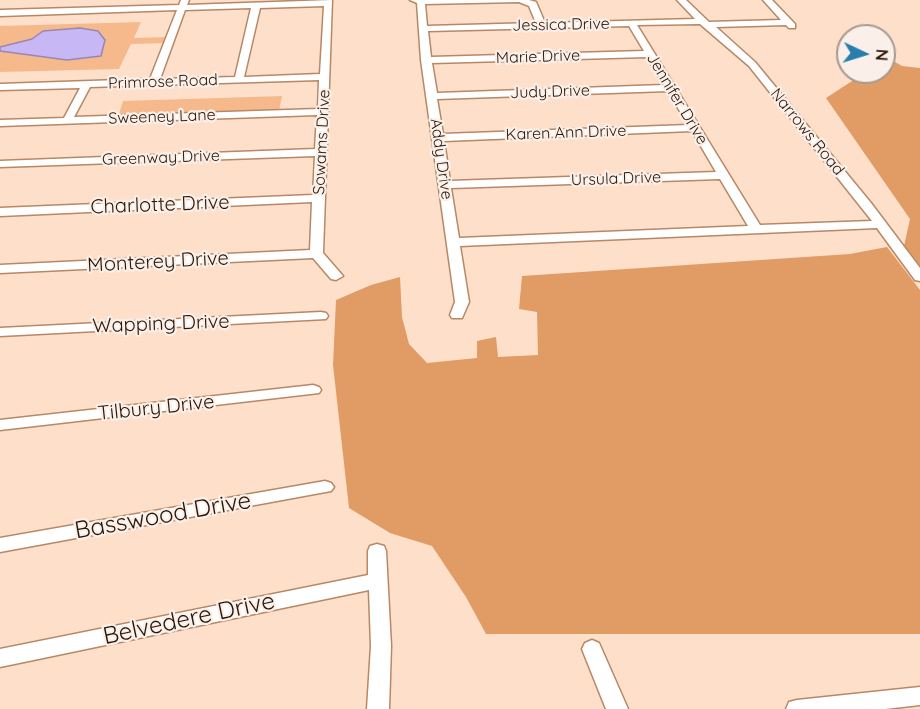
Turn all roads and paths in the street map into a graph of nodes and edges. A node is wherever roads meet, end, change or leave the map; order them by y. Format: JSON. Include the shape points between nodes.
{"nodes":[{"id":1,"x":520,"y":0,"type":"edge"},
{"id":2,"x":681,"y":0,"type":"edge"},
{"id":3,"x":767,"y":0,"type":"edge"},
{"id":4,"x":417,"y":1,"type":"edge"},
{"id":5,"x":328,"y":2,"type":"edge"},
{"id":6,"x":184,"y":4,"type":"edge"},
{"id":7,"x":256,"y":6,"type":"junction"},
{"id":8,"x":0,"y":13,"type":"edge"},
{"id":9,"x":703,"y":23,"type":"junction"},
{"id":10,"x":632,"y":24,"type":"junction"},
{"id":11,"x":542,"y":26,"type":"junction"},
{"id":12,"x":422,"y":29,"type":"junction"},
{"id":13,"x":649,"y":54,"type":"junction"},
{"id":14,"x":426,"y":60,"type":"junction"},
{"id":15,"x":325,"y":76,"type":"junction"},
{"id":16,"x":239,"y":79,"type":"junction"},
{"id":17,"x":154,"y":82,"type":"junction"},
{"id":18,"x":86,"y":85,"type":"junction"},
{"id":19,"x":0,"y":87,"type":"edge"},
{"id":20,"x":670,"y":88,"type":"junction"},
{"id":21,"x":431,"y":96,"type":"junction"},
{"id":22,"x":323,"y":112,"type":"junction"},
{"id":23,"x":67,"y":121,"type":"junction"},
{"id":24,"x":0,"y":123,"type":"edge"},
{"id":25,"x":694,"y":128,"type":"junction"},
{"id":26,"x":437,"y":138,"type":"junction"},
{"id":27,"x":321,"y":152,"type":"junction"},
{"id":28,"x":0,"y":164,"type":"edge"},
{"id":29,"x":723,"y":175,"type":"junction"},
{"id":30,"x":445,"y":185,"type":"junction"},
{"id":31,"x":319,"y":198,"type":"junction"},
{"id":32,"x":0,"y":212,"type":"edge"},
{"id":33,"x":880,"y":224,"type":"junction"},
{"id":34,"x":756,"y":229,"type":"junction"},
{"id":35,"x":453,"y":242,"type":"junction"},
{"id":36,"x":316,"y":254,"type":"junction"},
{"id":37,"x":0,"y":269,"type":"edge"},
{"id":38,"x":336,"y":276,"type":"dead end"},
{"id":39,"x":920,"y":277,"type":"edge"},
{"id":40,"x":457,"y":315,"type":"dead end"},
{"id":41,"x":321,"y":316,"type":"dead end"},
{"id":42,"x":0,"y":332,"type":"edge"},
{"id":43,"x":313,"y":390,"type":"dead end"},
{"id":44,"x":0,"y":425,"type":"edge"},
{"id":45,"x":325,"y":487,"type":"dead end"},
{"id":46,"x":0,"y":545,"type":"edge"},
{"id":47,"x":377,"y":551,"type":"dead end"},
{"id":48,"x":377,"y":581,"type":"junction"},
{"id":49,"x":592,"y":649,"type":"dead end"},
{"id":50,"x":0,"y":658,"type":"edge"},
{"id":51,"x":920,"y":696,"type":"edge"},
{"id":52,"x":378,"y":709,"type":"edge"},
{"id":53,"x":617,"y":709,"type":"edge"},
{"id":54,"x":797,"y":709,"type":"edge"}],
"edges":[{"from":1,"to":4,"type":"street"},
{"from":1,"to":11,"type":"street","via":[[533,4]]},
{"from":2,"to":9,"type":"street","name":"Narrows Road"},
{"from":3,"to":9,"type":"street","name":"Jessica Drive","via":[[791,25]]},
{"from":4,"to":12,"type":"street","name":"Addy Drive"},
{"from":5,"to":7,"type":"street"},
{"from":5,"to":15,"type":"street","name":"Sowams Drive"},
{"from":6,"to":7,"type":"street"},
{"from":6,"to":8,"type":"street"},
{"from":6,"to":17,"type":"street"},
{"from":7,"to":16,"type":"street"},
{"from":9,"to":10,"type":"street","name":"Jessica Drive"},
{"from":9,"to":33,"type":"street","name":"Narrows Road","via":[[748,59]]},
{"from":10,"to":11,"type":"street","name":"Jessica Drive"},
{"from":10,"to":13,"type":"street","name":"Jennifer Drive"},
{"from":11,"to":12,"type":"street","name":"Jessica Drive"},
{"from":12,"to":14,"type":"street","name":"Addy Drive"},
{"from":13,"to":14,"type":"street","name":"Marie Drive"},
{"from":13,"to":20,"type":"street","name":"Jennifer Drive"},
{"from":14,"to":21,"type":"street","name":"Addy Drive"},
{"from":15,"to":16,"type":"street","name":"Primrose Road"},
{"from":15,"to":22,"type":"street","name":"Sowams Drive"},
{"from":16,"to":17,"type":"street","name":"Primrose Road"},
{"from":17,"to":18,"type":"street","name":"Primrose Road"},
{"from":18,"to":19,"type":"street","name":"Primrose Road"},
{"from":18,"to":23,"type":"street"},
{"from":20,"to":21,"type":"street","name":"Judy Drive"},
{"from":20,"to":25,"type":"street","name":"Jennifer Drive"},
{"from":21,"to":26,"type":"street","name":"Addy Drive"},
{"from":22,"to":23,"type":"street","name":"Sweeney Lane"},
{"from":22,"to":27,"type":"street","name":"Sowams Drive"},
{"from":23,"to":24,"type":"street","name":"Sweeney Lane"},
{"from":25,"to":26,"type":"street","name":"Karen Ann Drive"},
{"from":25,"to":29,"type":"street","name":"Jennifer Drive"},
{"from":26,"to":30,"type":"street","name":"Addy Drive"},
{"from":27,"to":28,"type":"street","name":"Greenway Drive"},
{"from":27,"to":31,"type":"street","name":"Sowams Drive"},
{"from":29,"to":30,"type":"street","name":"Ursula Drive"},
{"from":29,"to":34,"type":"street"},
{"from":30,"to":35,"type":"street","name":"Addy Drive"},
{"from":31,"to":32,"type":"street","name":"Charlotte Drive"},
{"from":31,"to":36,"type":"street","name":"Sowams Drive"},
{"from":33,"to":34,"type":"street"},
{"from":33,"to":39,"type":"street","name":"Narrows Road"},
{"from":34,"to":35,"type":"street"},
{"from":35,"to":40,"type":"street","name":"Addy Drive","via":[[462,302]]},
{"from":36,"to":37,"type":"street","name":"Monterey Drive"},
{"from":36,"to":38,"type":"street"},
{"from":41,"to":42,"type":"street","name":"Wapping Drive"},
{"from":43,"to":44,"type":"street","name":"Tilbury Drive"},
{"from":45,"to":46,"type":"street","name":"Basswood Drive"},
{"from":47,"to":48,"type":"street"},
{"from":48,"to":50,"type":"street","name":"Belvedere Drive"},
{"from":48,"to":52,"type":"street","via":[[381,658]]},
{"from":49,"to":53,"type":"street"},
{"from":51,"to":54,"type":"street"}]}
